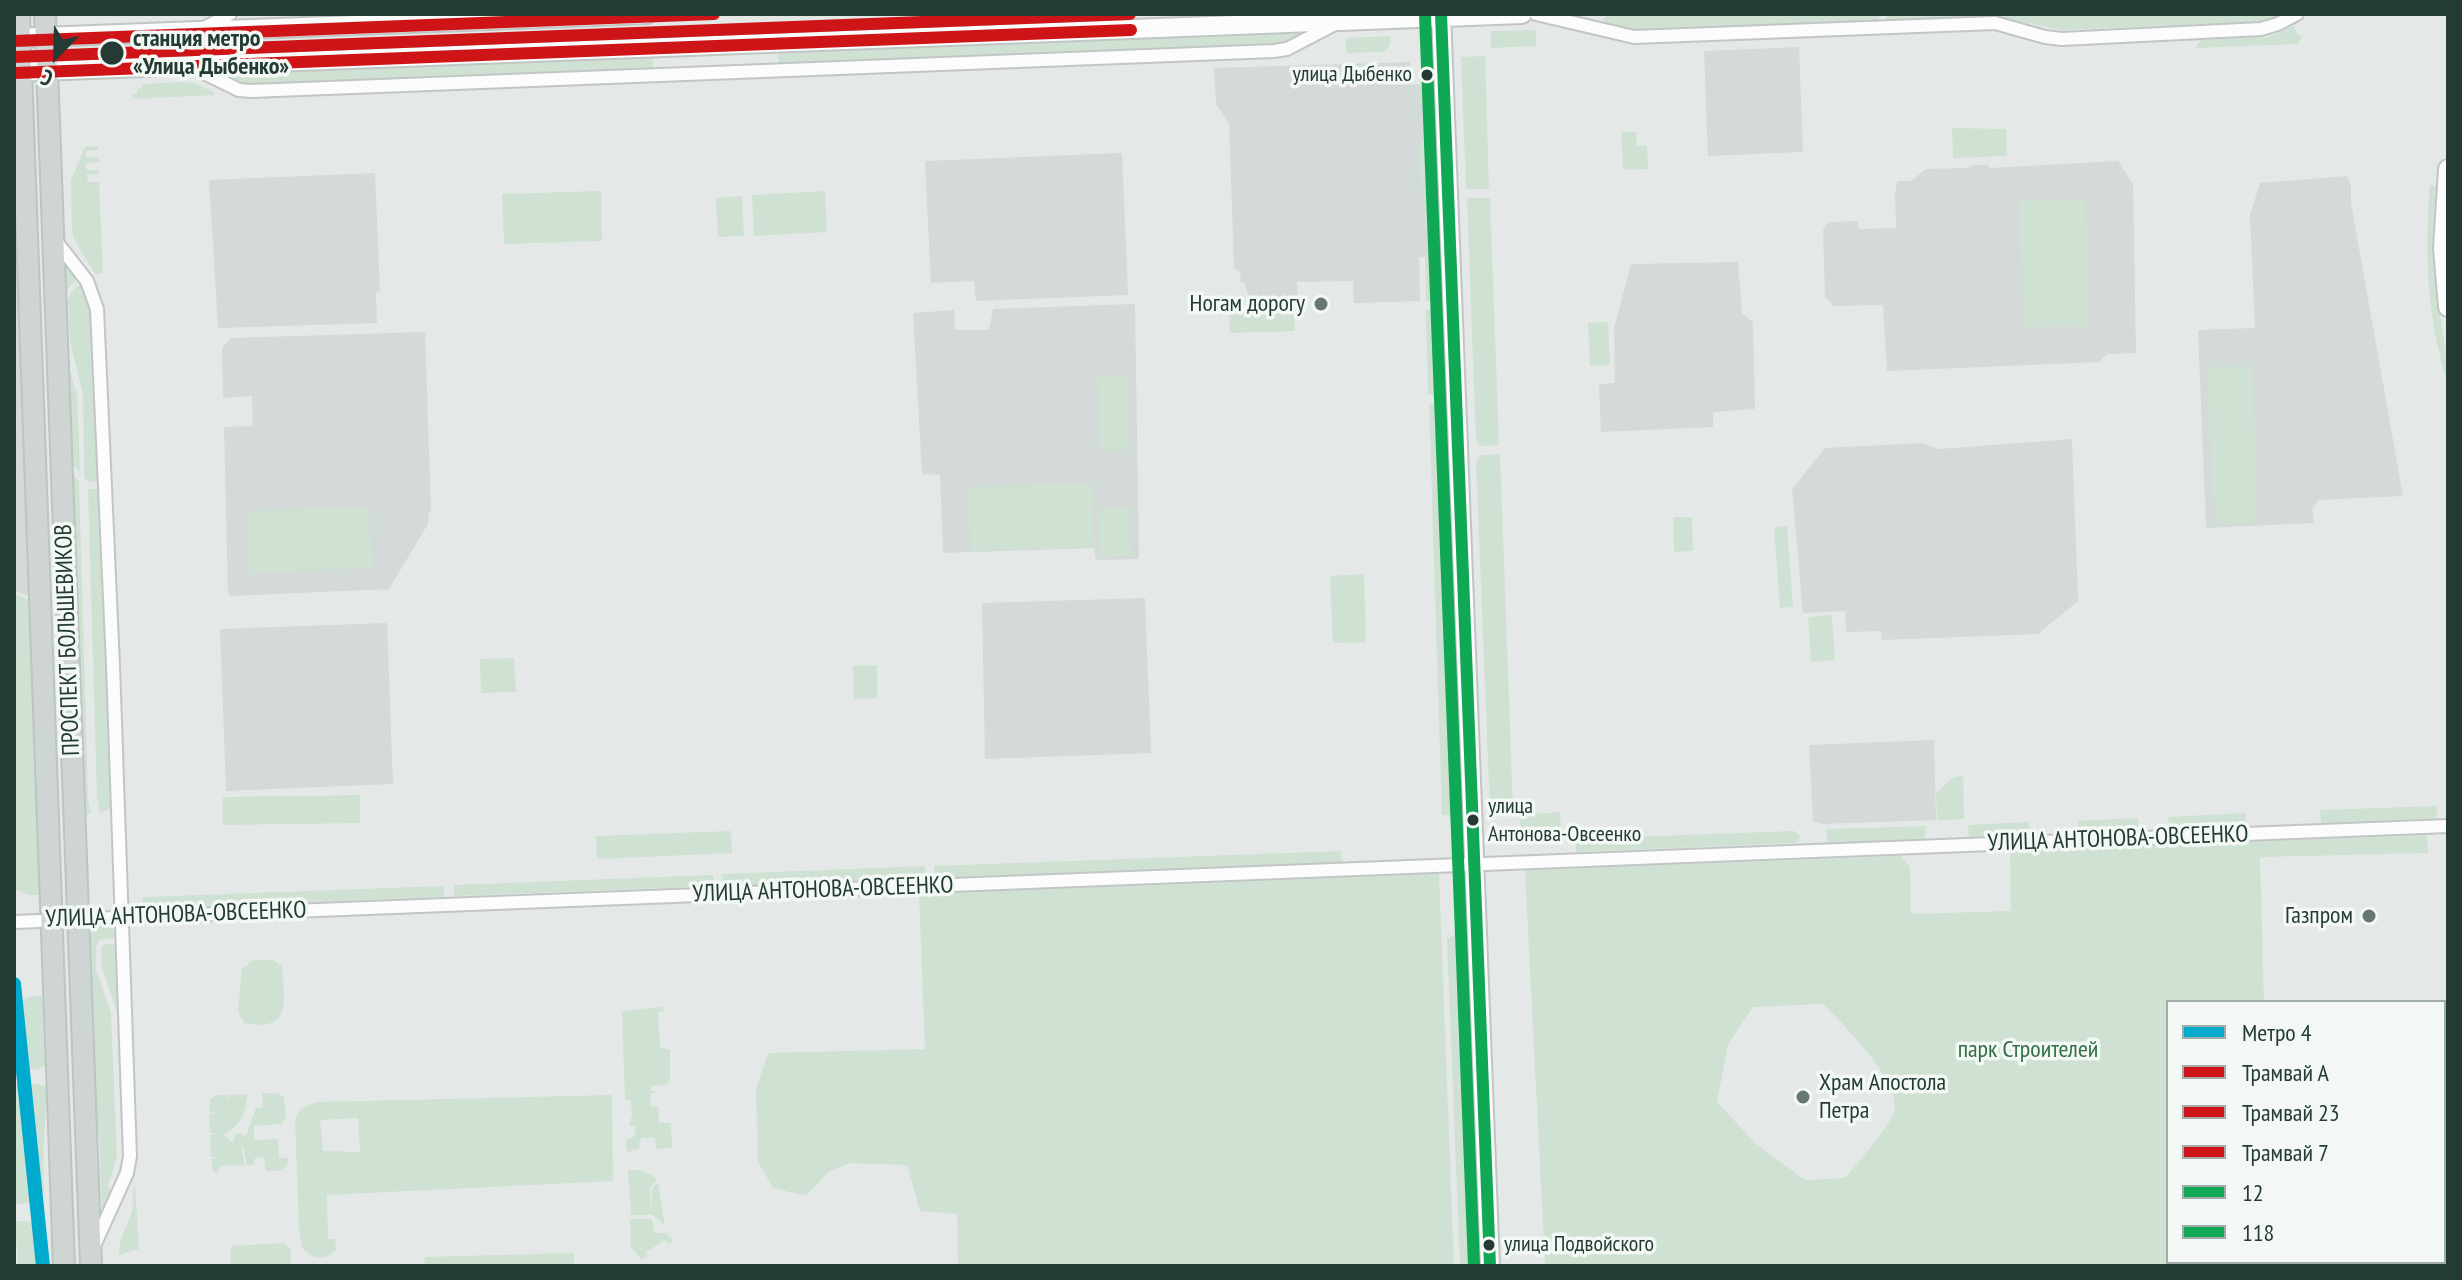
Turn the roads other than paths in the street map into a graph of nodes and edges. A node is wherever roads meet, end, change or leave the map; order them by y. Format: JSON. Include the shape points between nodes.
{"nodes":[{"id":1,"x":19,"y":14,"type":"edge"},
{"id":2,"x":45,"y":14,"type":"edge"},
{"id":3,"x":230,"y":14,"type":"edge"},
{"id":4,"x":647,"y":14,"type":"edge"},
{"id":5,"x":1522,"y":14,"type":"edge"},
{"id":6,"x":1536,"y":14,"type":"edge"},
{"id":7,"x":2297,"y":14,"type":"edge"},
{"id":8,"x":1447,"y":16,"type":"edge"},
{"id":9,"x":1340,"y":22,"type":"junction"},
{"id":10,"x":197,"y":31,"type":"junction"},
{"id":11,"x":46,"y":37,"type":"junction"},
{"id":12,"x":17,"y":38,"type":"edge"},
{"id":13,"x":189,"y":66,"type":"junction"},
{"id":14,"x":47,"y":71,"type":"junction"},
{"id":15,"x":17,"y":72,"type":"edge"},
{"id":16,"x":2448,"y":169,"type":"edge"},
{"id":17,"x":53,"y":237,"type":"junction"},
{"id":18,"x":2448,"y":307,"type":"edge"},
{"id":19,"x":2448,"y":826,"type":"edge"},
{"id":20,"x":1480,"y":864,"type":"junction"},
{"id":21,"x":121,"y":917,"type":"junction"},
{"id":22,"x":78,"y":919,"type":"junction"},
{"id":23,"x":51,"y":920,"type":"junction"},
{"id":24,"x":14,"y":922,"type":"edge"},
{"id":25,"x":91,"y":1260,"type":"edge"},
{"id":26,"x":64,"y":1266,"type":"edge"},
{"id":27,"x":1490,"y":1266,"type":"edge"},
{"id":28,"x":1501,"y":1266,"type":"edge"}],
"edges":[{"from":1,"to":12,"type":"main road","name":"ПРОСПЕКТ БОЛЬШЕВИКОВ"},
{"from":2,"to":11,"type":"main road","name":"ПРОСПЕКТ БОЛЬШЕВИКОВ"},
{"from":3,"to":10,"type":"street"},
{"from":4,"to":10,"type":"main road"},
{"from":5,"to":8,"type":"main road"},
{"from":6,"to":7,"type":"street","via":[[1634,37],[1995,23],[2062,39],[2261,29]]},
{"from":8,"to":9,"type":"main road"},
{"from":8,"to":20,"type":"main road"},
{"from":9,"to":13,"type":"main road"},
{"from":9,"to":13,"type":"street","via":[[1274,51],[449,85],[251,91]]},
{"from":10,"to":11,"type":"main road"},
{"from":11,"to":12,"type":"main road"},
{"from":11,"to":14,"type":"main road","name":"ПРОСПЕКТ БОЛЬШЕВИКОВ"},
{"from":12,"to":15,"type":"main road","name":"ПРОСПЕКТ БОЛЬШЕВИКОВ"},
{"from":13,"to":14,"type":"main road"},
{"from":14,"to":15,"type":"main road"},
{"from":14,"to":17,"type":"main road","name":"ПРОСПЕКТ БОЛЬШЕВИКОВ"},
{"from":15,"to":23,"type":"main road","name":"ПРОСПЕКТ БОЛЬШЕВИКОВ"},
{"from":16,"to":18,"type":"main road","via":[[2443,248]]},
{"from":17,"to":21,"type":"street","via":[[87,281],[97,309]]},
{"from":17,"to":22,"type":"main road","name":"ПРОСПЕКТ БОЛЬШЕВИКОВ"},
{"from":19,"to":20,"type":"street","name":"УЛИЦА АНТОНОВА-ОВСЕЕНКО"},
{"from":20,"to":21,"type":"street","name":"УЛИЦА АНТОНОВА-ОВСЕЕНКО"},
{"from":20,"to":27,"type":"main road"},
{"from":20,"to":28,"type":"main road"},
{"from":21,"to":22,"type":"street","name":"УЛИЦА АНТОНОВА-ОВСЕЕНКО"},
{"from":21,"to":25,"type":"street","via":[[129,1164]]},
{"from":22,"to":23,"type":"street","name":"УЛИЦА АНТОНОВА-ОВСЕЕНКО"},
{"from":22,"to":25,"type":"main road","name":"ПРОСПЕКТ БОЛЬШЕВИКОВ"},
{"from":23,"to":24,"type":"street","name":"УЛИЦА АНТОНОВА-ОВСЕЕНКО"},
{"from":23,"to":26,"type":"main road","name":"ПРОСПЕКТ БОЛЬШЕВИКОВ"}]}
